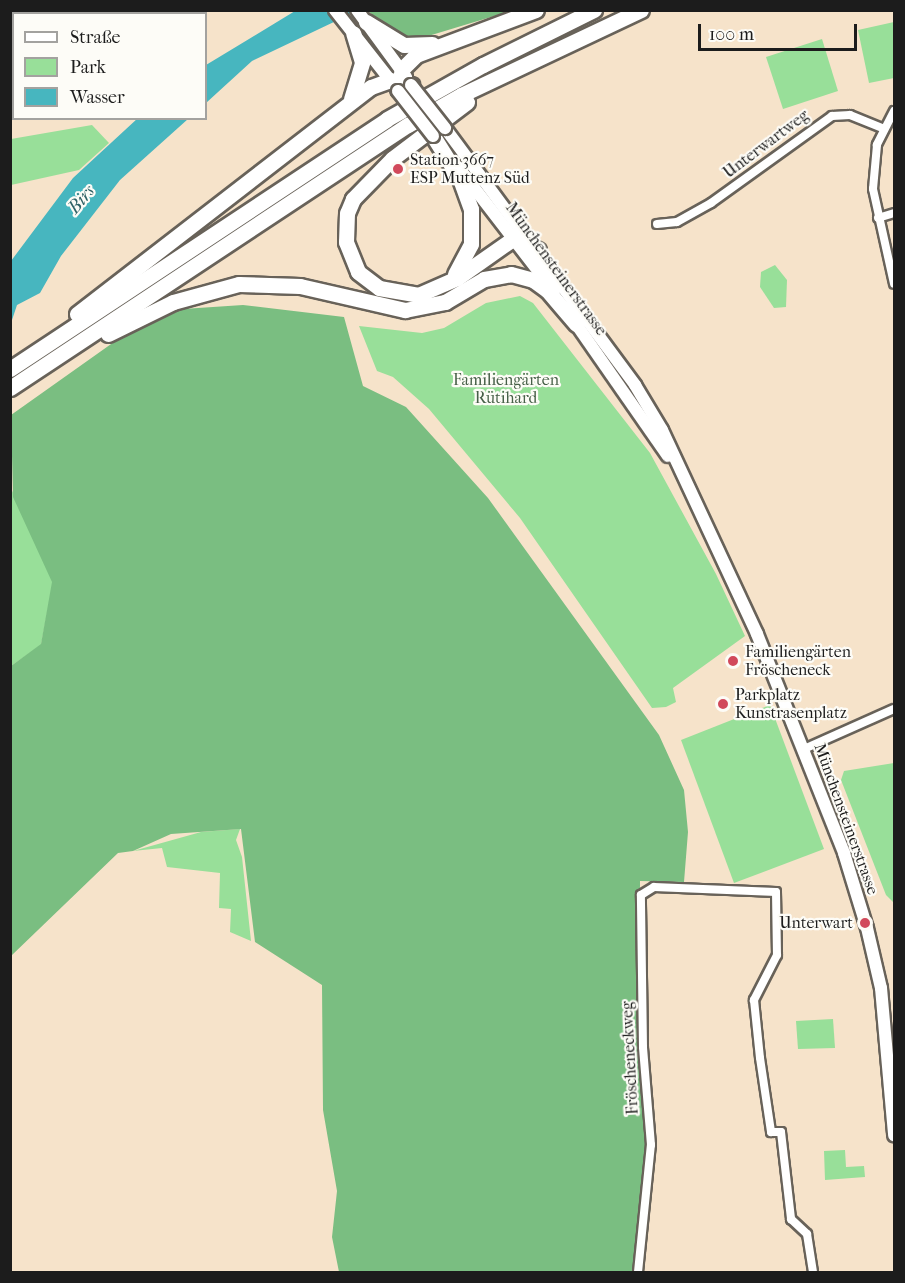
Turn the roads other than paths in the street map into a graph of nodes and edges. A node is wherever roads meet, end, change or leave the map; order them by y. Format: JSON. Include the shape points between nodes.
{"nodes":[{"id":1,"x":335,"y":10,"type":"edge"},
{"id":2,"x":536,"y":10,"type":"edge"},
{"id":3,"x":594,"y":10,"type":"edge"},
{"id":4,"x":641,"y":10,"type":"edge"},
{"id":5,"x":362,"y":16,"type":"edge"},
{"id":6,"x":353,"y":33,"type":"joint"},
{"id":7,"x":441,"y":43,"type":"junction"},
{"id":8,"x":390,"y":45,"type":"junction"},
{"id":9,"x":366,"y":59,"type":"junction"},
{"id":10,"x":525,"y":64,"type":"junction"},
{"id":11,"x":400,"y":81,"type":"junction"},
{"id":12,"x":345,"y":106,"type":"junction"},
{"id":13,"x":894,"y":111,"type":"edge"},
{"id":14,"x":884,"y":129,"type":"junction"},
{"id":15,"x":439,"y":132,"type":"junction"},
{"id":16,"x":894,"y":213,"type":"edge"},
{"id":17,"x":878,"y":218,"type":"junction"},
{"id":18,"x":657,"y":224,"type":"dead end"},
{"id":19,"x":519,"y":237,"type":"junction"},
{"id":20,"x":538,"y":250,"type":"joint"},
{"id":21,"x":444,"y":284,"type":"junction"},
{"id":22,"x":894,"y":284,"type":"edge"},
{"id":23,"x":467,"y":287,"type":"junction"},
{"id":24,"x":576,"y":324,"type":"junction"},
{"id":25,"x":10,"y":358,"type":"edge"},
{"id":26,"x":10,"y":369,"type":"edge"},
{"id":27,"x":42,"y":369,"type":"junction"},
{"id":28,"x":10,"y":388,"type":"edge"},
{"id":29,"x":677,"y":466,"type":"junction"},
{"id":30,"x":894,"y":709,"type":"edge"},
{"id":31,"x":804,"y":749,"type":"junction"},
{"id":32,"x":894,"y":1135,"type":"edge"},
{"id":33,"x":638,"y":1272,"type":"edge"},
{"id":34,"x":813,"y":1272,"type":"edge"}],
"edges":[{"from":1,"to":6,"type":"main road"},
{"from":2,"to":7,"type":"highway"},
{"from":3,"to":26,"type":"highway","via":[[483,64],[387,119]]},
{"from":4,"to":10,"type":"highway"},
{"from":5,"to":8,"type":"highway"},
{"from":6,"to":9,"type":"highway"},
{"from":7,"to":8,"type":"highway"},
{"from":7,"to":11,"type":"highway","via":[[410,59]]},
{"from":8,"to":11,"type":"main road","name":"Münchensteinerstrasse"},
{"from":9,"to":11,"type":"main road","name":"Münchensteinerstrasse"},
{"from":9,"to":12,"type":"highway","via":[[357,89]]},
{"from":10,"to":21,"type":"highway","via":[[430,128],[352,199],[347,213],[346,242],[358,272],[368,282],[393,294],[408,295]]},
{"from":10,"to":27,"type":"highway","via":[[452,100],[344,165]]},
{"from":11,"to":12,"type":"highway","via":[[371,87]]},
{"from":11,"to":15,"type":"main road","name":"Münchensteinerstrasse","bridge":true},
{"from":12,"to":25,"type":"highway","via":[[123,280]]},
{"from":13,"to":14,"type":"street"},
{"from":14,"to":17,"type":"street","via":[[873,166]]},
{"from":14,"to":18,"type":"street","name":"Unterwartweg","via":[[850,115],[832,116],[711,203],[677,222]]},
{"from":15,"to":19,"type":"main road","name":"Münchensteinerstrasse"},
{"from":15,"to":21,"type":"highway","via":[[460,179],[473,224],[467,256]]},
{"from":16,"to":17,"type":"street"},
{"from":17,"to":22,"type":"street"},
{"from":19,"to":20,"type":"highway"},
{"from":19,"to":21,"type":"highway"},
{"from":19,"to":23,"type":"highway"},
{"from":19,"to":24,"type":"main road","name":"Münchensteinerstrasse"},
{"from":20,"to":29,"type":"main road","name":"Münchensteinerstrasse","via":[[635,385],[662,430]]},
{"from":23,"to":24,"type":"highway","via":[[498,275],[522,276],[547,290]]},
{"from":23,"to":27,"type":"highway","via":[[445,302],[405,310],[300,286],[239,284],[173,302],[114,330],[64,363]]},
{"from":24,"to":29,"type":"main road","name":"Münchensteinerstrasse","via":[[648,432]]},
{"from":27,"to":28,"type":"highway"},
{"from":29,"to":31,"type":"main road","name":"Münchensteinerstrasse","via":[[757,634]]},
{"from":30,"to":31,"type":"street"},
{"from":31,"to":32,"type":"main road","name":"Münchensteinerstrasse","via":[[844,853],[875,959]]},
{"from":33,"to":34,"type":"street","name":"Fröscheneckweg","via":[[651,1145],[643,1047],[640,895],[654,887],[776,892],[777,955],[754,1000],[763,1093],[771,1132],[781,1132],[791,1219],[807,1234]]}]}
